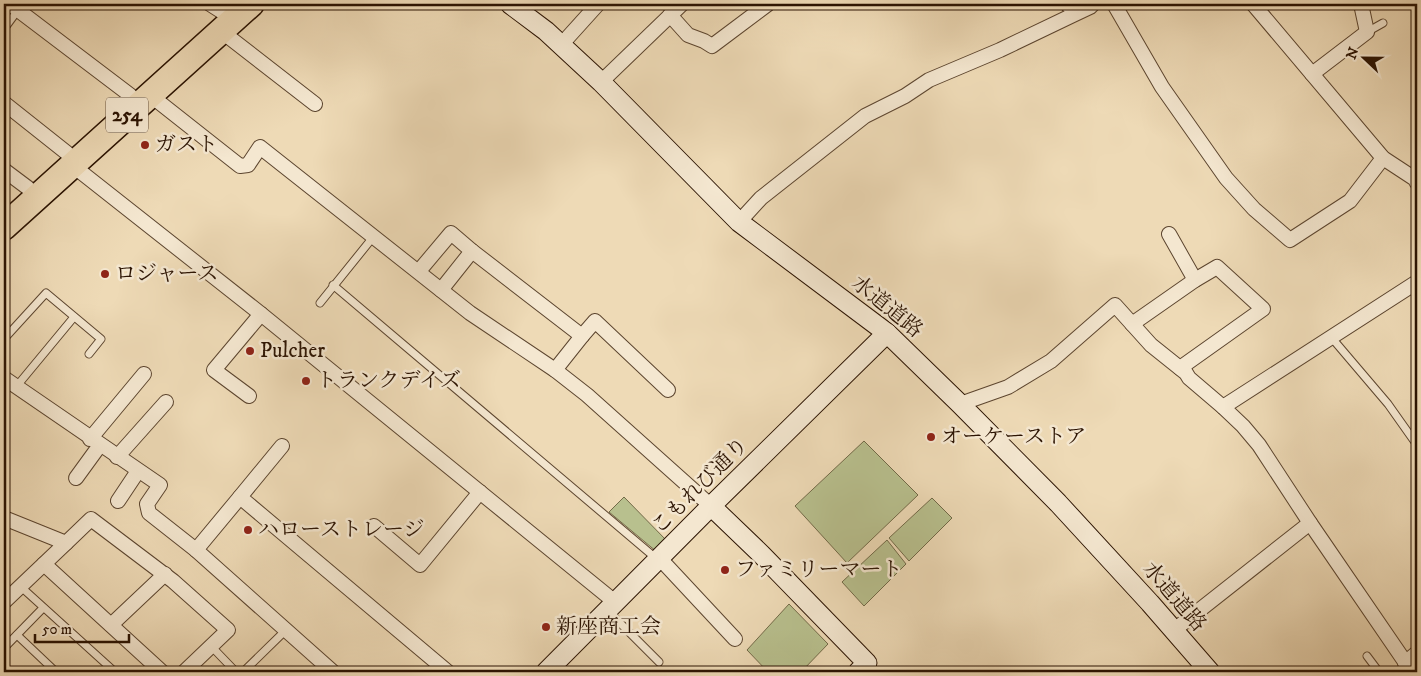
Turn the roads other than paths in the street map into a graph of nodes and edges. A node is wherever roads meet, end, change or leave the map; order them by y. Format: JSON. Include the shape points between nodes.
{"nodes":[{"id":1,"x":251,"y":4,"type":"edge"},
{"id":2,"x":598,"y":4,"type":"edge"},
{"id":3,"x":682,"y":4,"type":"edge"},
{"id":4,"x":768,"y":4,"type":"edge"},
{"id":5,"x":1062,"y":4,"type":"edge"},
{"id":6,"x":1093,"y":4,"type":"edge"},
{"id":7,"x":1114,"y":4,"type":"edge"},
{"id":8,"x":1253,"y":4,"type":"edge"},
{"id":9,"x":1361,"y":4,"type":"edge"},
{"id":10,"x":517,"y":6,"type":"edge"},
{"id":11,"x":14,"y":7,"type":"edge"},
{"id":12,"x":220,"y":12,"type":"edge"},
{"id":13,"x":670,"y":15,"type":"junction"},
{"id":14,"x":1073,"y":16,"type":"junction"},
{"id":15,"x":1383,"y":23,"type":"dead end"},
{"id":16,"x":4,"y":29,"type":"edge"},
{"id":17,"x":1367,"y":32,"type":"junction"},
{"id":18,"x":561,"y":45,"type":"junction"},
{"id":19,"x":1312,"y":74,"type":"junction"},
{"id":20,"x":601,"y":82,"type":"junction"},
{"id":21,"x":140,"y":95,"type":"junction"},
{"id":22,"x":4,"y":103,"type":"edge"},
{"id":23,"x":314,"y":104,"type":"dead end"},
{"id":24,"x":1383,"y":158,"type":"junction"},
{"id":25,"x":70,"y":159,"type":"junction"},
{"id":26,"x":4,"y":170,"type":"edge"},
{"id":27,"x":1417,"y":182,"type":"edge"},
{"id":28,"x":28,"y":188,"type":"junction"},
{"id":29,"x":4,"y":210,"type":"edge"},
{"id":30,"x":739,"y":222,"type":"junction"},
{"id":31,"x":4,"y":227,"type":"edge"},
{"id":32,"x":1169,"y":234,"type":"dead end"},
{"id":33,"x":374,"y":236,"type":"junction"},
{"id":34,"x":472,"y":251,"type":"junction"},
{"id":35,"x":419,"y":272,"type":"junction"},
{"id":36,"x":1195,"y":280,"type":"junction"},
{"id":37,"x":1417,"y":282,"type":"edge"},
{"id":38,"x":334,"y":285,"type":"junction"},
{"id":39,"x":441,"y":290,"type":"junction"},
{"id":40,"x":320,"y":303,"type":"dead end"},
{"id":41,"x":261,"y":314,"type":"junction"},
{"id":42,"x":74,"y":317,"type":"junction"},
{"id":43,"x":1132,"y":324,"type":"junction"},
{"id":44,"x":888,"y":333,"type":"junction"},
{"id":45,"x":582,"y":336,"type":"junction"},
{"id":46,"x":1331,"y":337,"type":"junction"},
{"id":47,"x":4,"y":339,"type":"edge"},
{"id":48,"x":89,"y":354,"type":"dead end"},
{"id":49,"x":1180,"y":368,"type":"junction"},
{"id":50,"x":555,"y":370,"type":"junction"},
{"id":51,"x":144,"y":374,"type":"dead end"},
{"id":52,"x":4,"y":378,"type":"edge"},
{"id":53,"x":16,"y":387,"type":"junction"},
{"id":54,"x":668,"y":390,"type":"dead end"},
{"id":55,"x":249,"y":396,"type":"dead end"},
{"id":56,"x":166,"y":402,"type":"dead end"},
{"id":57,"x":960,"y":404,"type":"junction"},
{"id":58,"x":1223,"y":407,"type":"junction"},
{"id":59,"x":95,"y":442,"type":"junction"},
{"id":60,"x":1417,"y":445,"type":"edge"},
{"id":61,"x":282,"y":446,"type":"dead end"},
{"id":62,"x":117,"y":457,"type":"junction"},
{"id":63,"x":138,"y":471,"type":"junction"},
{"id":64,"x":76,"y":478,"type":"dead end"},
{"id":65,"x":480,"y":492,"type":"junction"},
{"id":66,"x":240,"y":497,"type":"junction"},
{"id":67,"x":118,"y":501,"type":"dead end"},
{"id":68,"x":711,"y":506,"type":"junction"},
{"id":69,"x":4,"y":518,"type":"edge"},
{"id":70,"x":1310,"y":523,"type":"junction"},
{"id":71,"x":374,"y":526,"type":"dead end"},
{"id":72,"x":66,"y":544,"type":"junction"},
{"id":73,"x":196,"y":550,"type":"junction"},
{"id":74,"x":658,"y":560,"type":"junction"},
{"id":75,"x":44,"y":564,"type":"junction"},
{"id":76,"x":165,"y":574,"type":"junction"},
{"id":77,"x":20,"y":586,"type":"junction"},
{"id":78,"x":4,"y":602,"type":"edge"},
{"id":79,"x":611,"y":606,"type":"junction"},
{"id":80,"x":44,"y":608,"type":"junction"},
{"id":81,"x":111,"y":625,"type":"junction"},
{"id":82,"x":286,"y":630,"type":"junction"},
{"id":83,"x":1173,"y":631,"type":"junction"},
{"id":84,"x":17,"y":635,"type":"junction"},
{"id":85,"x":735,"y":640,"type":"dead end"},
{"id":86,"x":211,"y":646,"type":"junction"},
{"id":87,"x":4,"y":648,"type":"edge"},
{"id":88,"x":1417,"y":653,"type":"edge"},
{"id":89,"x":1367,"y":656,"type":"dead end"},
{"id":90,"x":659,"y":662,"type":"dead end"},
{"id":91,"x":1408,"y":668,"type":"edge"},
{"id":92,"x":867,"y":669,"type":"edge"},
{"id":93,"x":56,"y":672,"type":"edge"},
{"id":94,"x":115,"y":672,"type":"edge"},
{"id":95,"x":162,"y":672,"type":"edge"},
{"id":96,"x":184,"y":672,"type":"edge"},
{"id":97,"x":236,"y":672,"type":"edge"},
{"id":98,"x":243,"y":672,"type":"edge"},
{"id":99,"x":333,"y":672,"type":"edge"},
{"id":100,"x":448,"y":672,"type":"edge"},
{"id":101,"x":546,"y":672,"type":"edge"},
{"id":102,"x":1210,"y":672,"type":"edge"},
{"id":103,"x":1379,"y":672,"type":"edge"}],
"edges":[{"from":1,"to":12,"type":"highway","number":"254"},
{"from":2,"to":18,"type":"street"},
{"from":3,"to":13,"type":"street"},
{"from":4,"to":13,"type":"street","via":[[712,46],[688,35]]},
{"from":5,"to":14,"type":"lane"},
{"from":6,"to":14,"type":"street"},
{"from":7,"to":24,"type":"street","via":[[1162,87],[1226,178],[1254,209],[1290,240],[1350,201]]},
{"from":8,"to":19,"type":"street"},
{"from":9,"to":17,"type":"street"},
{"from":10,"to":18,"type":"street","name":"水道道路"},
{"from":11,"to":16,"type":"lane"},
{"from":11,"to":21,"type":"street"},
{"from":12,"to":21,"type":"highway","number":"254"},
{"from":12,"to":23,"type":"street"},
{"from":13,"to":20,"type":"street"},
{"from":14,"to":30,"type":"street","via":[[929,80],[865,116],[761,198]]},
{"from":15,"to":17,"type":"lane"},
{"from":17,"to":19,"type":"street"},
{"from":18,"to":20,"type":"street","name":"水道道路"},
{"from":19,"to":24,"type":"street"},
{"from":20,"to":30,"type":"street","name":"水道道路"},
{"from":21,"to":25,"type":"highway","number":"254"},
{"from":21,"to":33,"type":"street","via":[[240,166],[248,165],[260,147]]},
{"from":22,"to":25,"type":"street"},
{"from":24,"to":27,"type":"street"},
{"from":25,"to":28,"type":"highway","number":"254"},
{"from":25,"to":31,"type":"highway","number":"254"},
{"from":25,"to":41,"type":"street"},
{"from":26,"to":28,"type":"street"},
{"from":28,"to":29,"type":"highway","number":"254"},
{"from":30,"to":44,"type":"street","name":"水道道路"},
{"from":32,"to":36,"type":"street"},
{"from":33,"to":35,"type":"street"},
{"from":33,"to":38,"type":"lane"},
{"from":34,"to":35,"type":"street","via":[[451,233]]},
{"from":34,"to":39,"type":"street"},
{"from":34,"to":45,"type":"street"},
{"from":35,"to":39,"type":"street"},
{"from":36,"to":43,"type":"street"},
{"from":36,"to":49,"type":"street","via":[[1217,267],[1263,309]]},
{"from":37,"to":46,"type":"street"},
{"from":38,"to":40,"type":"lane"},
{"from":38,"to":74,"type":"lane"},
{"from":39,"to":50,"type":"street"},
{"from":41,"to":55,"type":"street","via":[[214,370]]},
{"from":41,"to":65,"type":"street"},
{"from":42,"to":47,"type":"lane","via":[[46,293]]},
{"from":42,"to":48,"type":"lane","via":[[101,339]]},
{"from":42,"to":53,"type":"lane"},
{"from":43,"to":49,"type":"street"},
{"from":43,"to":57,"type":"street","via":[[1115,305],[1051,361],[1008,387]]},
{"from":44,"to":57,"type":"street","name":"水道道路"},
{"from":44,"to":68,"type":"street","name":"こもれび通り"},
{"from":45,"to":50,"type":"street"},
{"from":45,"to":54,"type":"street","via":[[595,322]]},
{"from":46,"to":58,"type":"street"},
{"from":46,"to":60,"type":"lane","via":[[1388,404]]},
{"from":49,"to":58,"type":"street"},
{"from":50,"to":68,"type":"street"},
{"from":51,"to":59,"type":"street"},
{"from":52,"to":53,"type":"street"},
{"from":53,"to":59,"type":"street"},
{"from":56,"to":62,"type":"street"},
{"from":57,"to":83,"type":"street","name":"水道道路","via":[[1058,503]]},
{"from":58,"to":70,"type":"street","via":[[1259,445]]},
{"from":59,"to":62,"type":"street"},
{"from":59,"to":64,"type":"street"},
{"from":61,"to":66,"type":"street"},
{"from":62,"to":63,"type":"street"},
{"from":63,"to":67,"type":"street"},
{"from":63,"to":73,"type":"street","via":[[160,485],[147,504],[149,513]]},
{"from":65,"to":71,"type":"street","via":[[420,565]]},
{"from":65,"to":79,"type":"street"},
{"from":66,"to":73,"type":"street"},
{"from":66,"to":100,"type":"street"},
{"from":68,"to":74,"type":"street","name":"こもれび通り"},
{"from":68,"to":92,"type":"street","via":[[762,555]]},
{"from":69,"to":72,"type":"street"},
{"from":70,"to":83,"type":"street"},
{"from":70,"to":91,"type":"street"},
{"from":72,"to":75,"type":"street"},
{"from":72,"to":76,"type":"street","via":[[91,519]]},
{"from":73,"to":82,"type":"street"},
{"from":74,"to":79,"type":"street","name":"こもれび通り"},
{"from":74,"to":85,"type":"street"},
{"from":75,"to":77,"type":"street"},
{"from":75,"to":81,"type":"street"},
{"from":76,"to":81,"type":"street"},
{"from":76,"to":86,"type":"street","via":[[228,630]]},
{"from":77,"to":78,"type":"street"},
{"from":77,"to":80,"type":"lane"},
{"from":79,"to":90,"type":"lane"},
{"from":79,"to":101,"type":"street","name":"こもれび通り"},
{"from":80,"to":84,"type":"lane"},
{"from":80,"to":94,"type":"lane"},
{"from":81,"to":95,"type":"street"},
{"from":82,"to":98,"type":"lane"},
{"from":82,"to":99,"type":"street"},
{"from":83,"to":102,"type":"street","name":"水道道路"},
{"from":84,"to":87,"type":"lane"},
{"from":84,"to":93,"type":"lane"},
{"from":86,"to":96,"type":"street"},
{"from":86,"to":97,"type":"lane"},
{"from":88,"to":91,"type":"street"},
{"from":89,"to":103,"type":"lane"}]}
